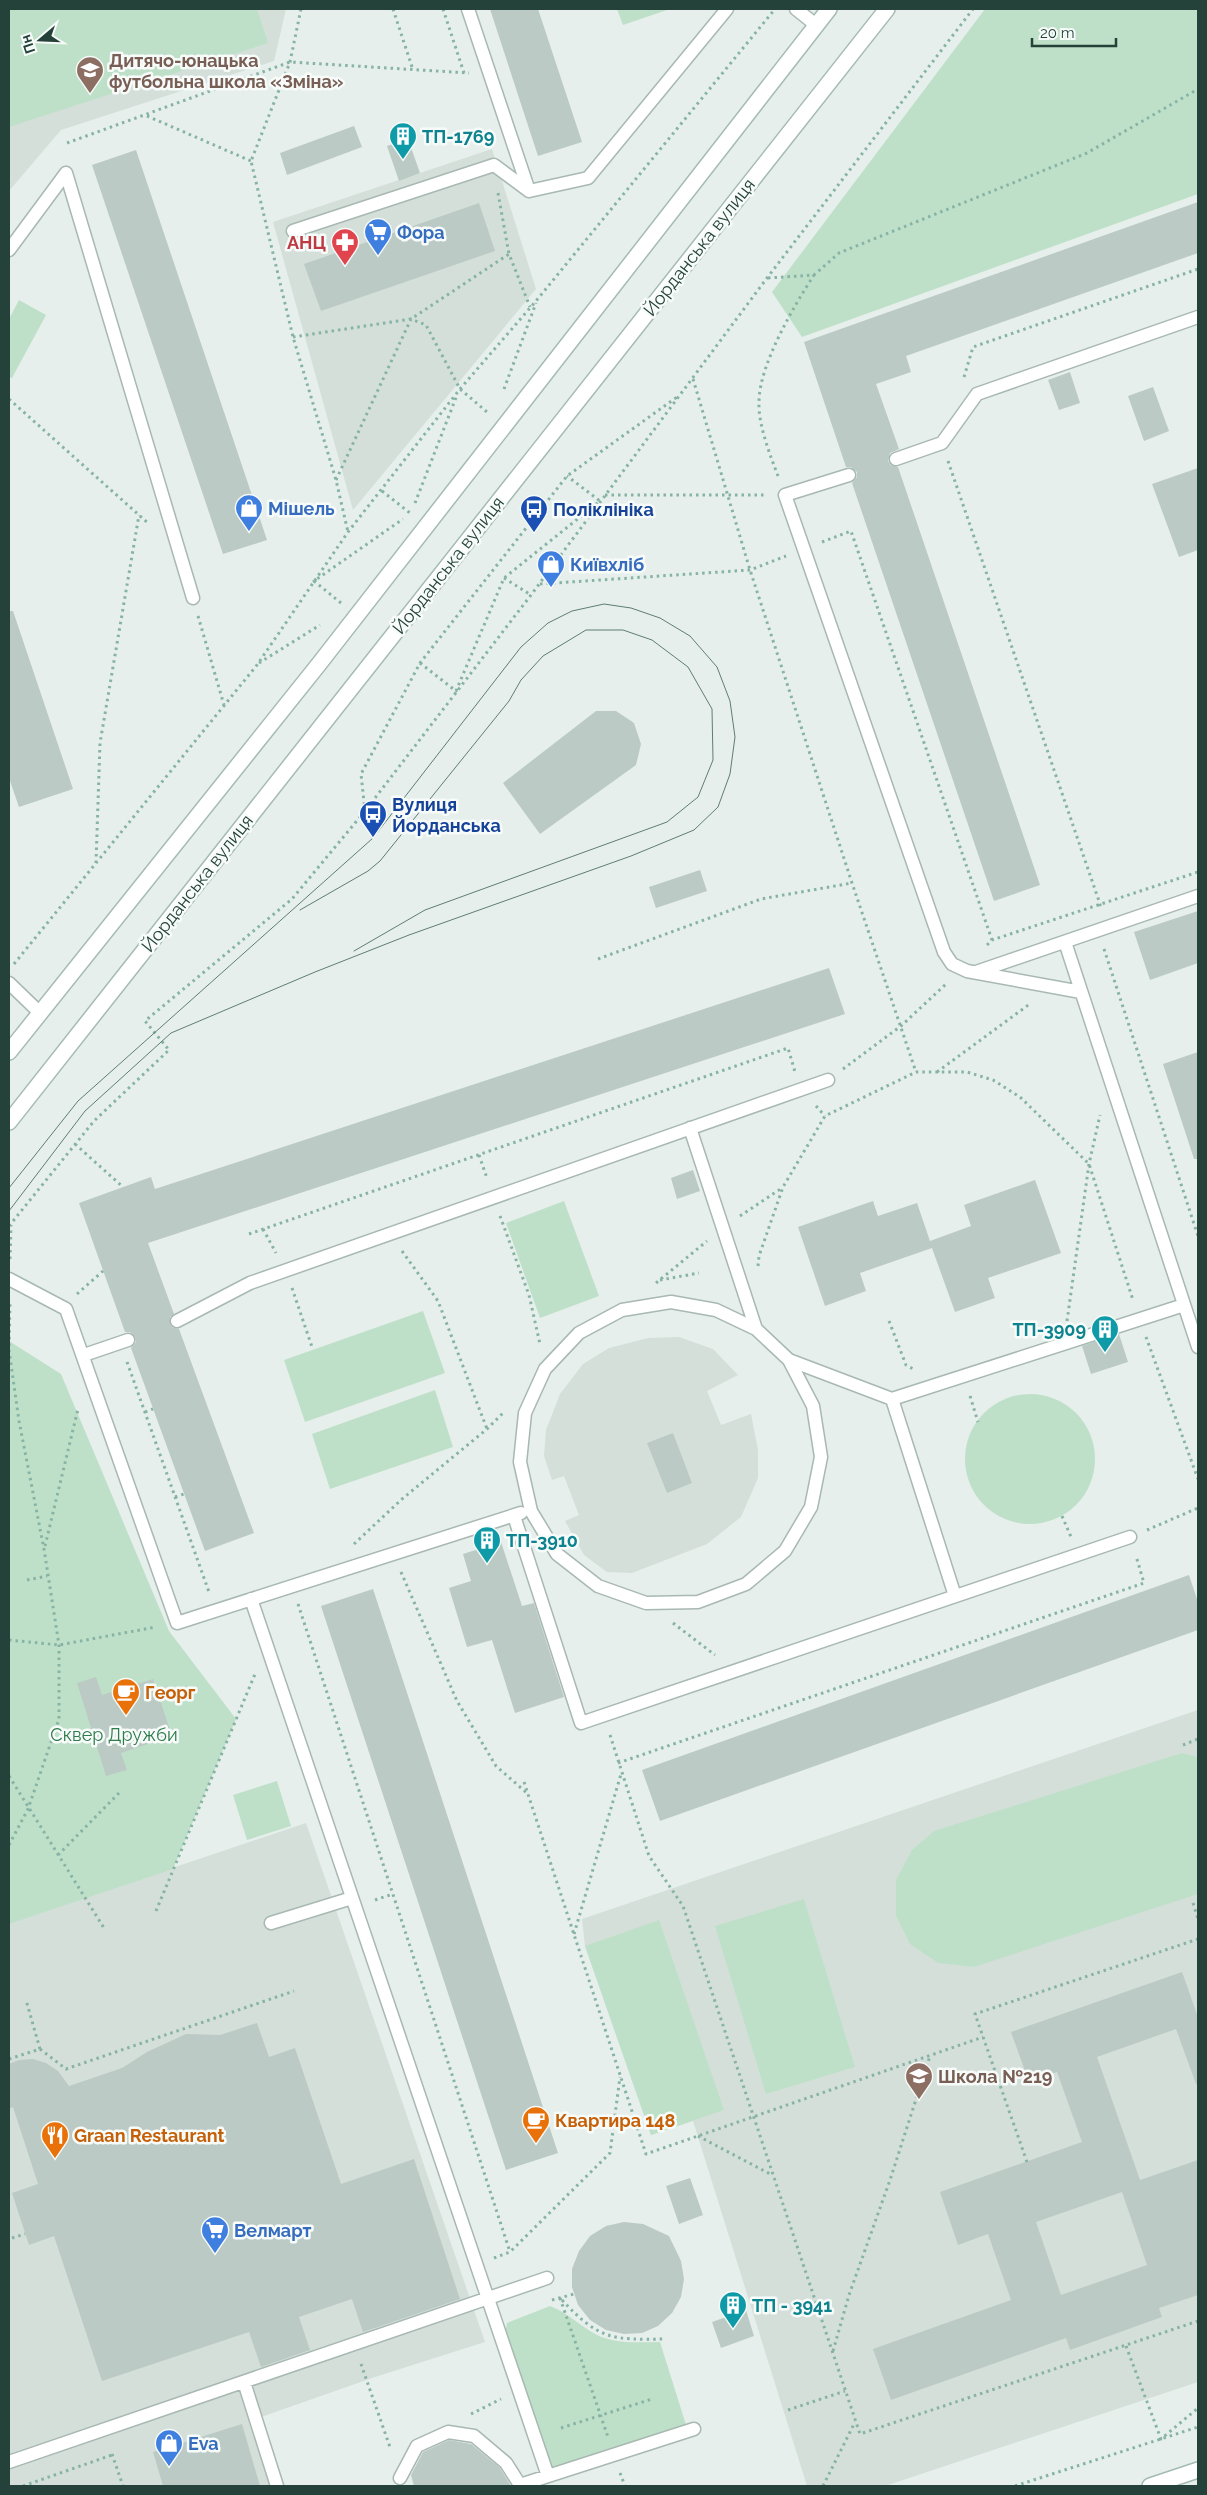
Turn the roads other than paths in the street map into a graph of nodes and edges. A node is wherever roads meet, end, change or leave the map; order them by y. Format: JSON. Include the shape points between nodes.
{"nodes":[{"id":1,"x":468,"y":9,"type":"edge"},
{"id":2,"x":727,"y":9,"type":"edge"},
{"id":3,"x":796,"y":9,"type":"edge"},
{"id":4,"x":829,"y":9,"type":"edge"},
{"id":5,"x":887,"y":9,"type":"edge"},
{"id":6,"x":816,"y":25,"type":"junction"},
{"id":7,"x":530,"y":191,"type":"junction"},
{"id":8,"x":293,"y":231,"type":"dead end"},
{"id":9,"x":9,"y":250,"type":"edge"},
{"id":10,"x":1198,"y":317,"type":"edge"},
{"id":11,"x":896,"y":460,"type":"dead end"},
{"id":12,"x":849,"y":475,"type":"dead end"},
{"id":13,"x":193,"y":598,"type":"road end"},
{"id":14,"x":1198,"y":896,"type":"edge"},
{"id":15,"x":1065,"y":942,"type":"junction"},
{"id":16,"x":975,"y":972,"type":"junction"},
{"id":17,"x":9,"y":984,"type":"edge"},
{"id":18,"x":1081,"y":992,"type":"junction"},
{"id":19,"x":40,"y":1012,"type":"junction"},
{"id":20,"x":9,"y":1052,"type":"edge"},
{"id":21,"x":828,"y":1080,"type":"road end"},
{"id":22,"x":9,"y":1122,"type":"edge"},
{"id":23,"x":690,"y":1128,"type":"junction"},
{"id":24,"x":9,"y":1279,"type":"edge"},
{"id":25,"x":1184,"y":1305,"type":"junction"},
{"id":26,"x":177,"y":1322,"type":"dead end"},
{"id":27,"x":756,"y":1330,"type":"junction"},
{"id":28,"x":128,"y":1340,"type":"dead end"},
{"id":29,"x":1198,"y":1347,"type":"edge"},
{"id":30,"x":84,"y":1355,"type":"junction"},
{"id":31,"x":788,"y":1360,"type":"junction"},
{"id":32,"x":892,"y":1399,"type":"junction"},
{"id":33,"x":531,"y":1510,"type":"junction"},
{"id":34,"x":514,"y":1516,"type":"junction"},
{"id":35,"x":1130,"y":1537,"type":"road end"},
{"id":36,"x":955,"y":1596,"type":"junction"},
{"id":37,"x":251,"y":1599,"type":"junction"},
{"id":38,"x":352,"y":1898,"type":"junction"},
{"id":39,"x":271,"y":1923,"type":"dead end"},
{"id":40,"x":547,"y":2278,"type":"dead end"},
{"id":41,"x":488,"y":2299,"type":"junction"},
{"id":42,"x":244,"y":2382,"type":"junction"},
{"id":43,"x":694,"y":2429,"type":"dead end"},
{"id":44,"x":9,"y":2462,"type":"edge"},
{"id":45,"x":1198,"y":2470,"type":"edge"},
{"id":46,"x":548,"y":2476,"type":"junction"},
{"id":47,"x":400,"y":2478,"type":"road end"},
{"id":48,"x":277,"y":2486,"type":"edge"},
{"id":49,"x":1150,"y":2486,"type":"edge"}],
"edges":[{"from":1,"to":7,"type":"lane"},
{"from":2,"to":7,"type":"lane","via":[[588,178]]},
{"from":3,"to":6,"type":"lane"},
{"from":4,"to":6,"type":"main road"},
{"from":5,"to":22,"type":"main road","name":"Йорданська вулиця"},
{"from":6,"to":19,"type":"main road","via":[[319,664]]},
{"from":7,"to":8,"type":"lane","via":[[494,165]]},
{"from":9,"to":13,"type":"lane","via":[[66,173]]},
{"from":10,"to":11,"type":"lane","via":[[977,394],[942,443]]},
{"from":12,"to":16,"type":"lane","via":[[785,495],[944,952],[952,964]]},
{"from":14,"to":15,"type":"lane"},
{"from":15,"to":16,"type":"lane"},
{"from":15,"to":18,"type":"lane"},
{"from":16,"to":18,"type":"lane"},
{"from":17,"to":19,"type":"lane"},
{"from":18,"to":25,"type":"lane"},
{"from":19,"to":20,"type":"main road"},
{"from":21,"to":23,"type":"lane"},
{"from":23,"to":26,"type":"lane","via":[[250,1283]]},
{"from":23,"to":27,"type":"lane"},
{"from":24,"to":30,"type":"lane","via":[[66,1309]]},
{"from":25,"to":29,"type":"lane"},
{"from":25,"to":32,"type":"lane"},
{"from":27,"to":31,"type":"lane"},
{"from":27,"to":33,"type":"lane","via":[[716,1310],[671,1302],[622,1310],[579,1333],[545,1369],[525,1413],[520,1462]]},
{"from":28,"to":30,"type":"lane"},
{"from":30,"to":37,"type":"lane","via":[[178,1623]]},
{"from":31,"to":32,"type":"lane"},
{"from":31,"to":33,"type":"lane","via":[[813,1406],[821,1457],[811,1507],[785,1551],[746,1584],[698,1602],[646,1603],[598,1586],[558,1554]]},
{"from":32,"to":36,"type":"lane"},
{"from":33,"to":34,"type":"lane"},
{"from":34,"to":36,"type":"lane","via":[[581,1723]]},
{"from":34,"to":37,"type":"lane"},
{"from":35,"to":36,"type":"lane"},
{"from":37,"to":38,"type":"lane"},
{"from":38,"to":39,"type":"lane"},
{"from":38,"to":41,"type":"lane"},
{"from":40,"to":41,"type":"lane"},
{"from":41,"to":42,"type":"lane"},
{"from":41,"to":46,"type":"lane"},
{"from":42,"to":44,"type":"lane"},
{"from":42,"to":48,"type":"lane"},
{"from":43,"to":46,"type":"lane"},
{"from":45,"to":49,"type":"main road"},
{"from":46,"to":47,"type":"lane","via":[[520,2485],[506,2463],[474,2436],[448,2432],[417,2446]]}]}
